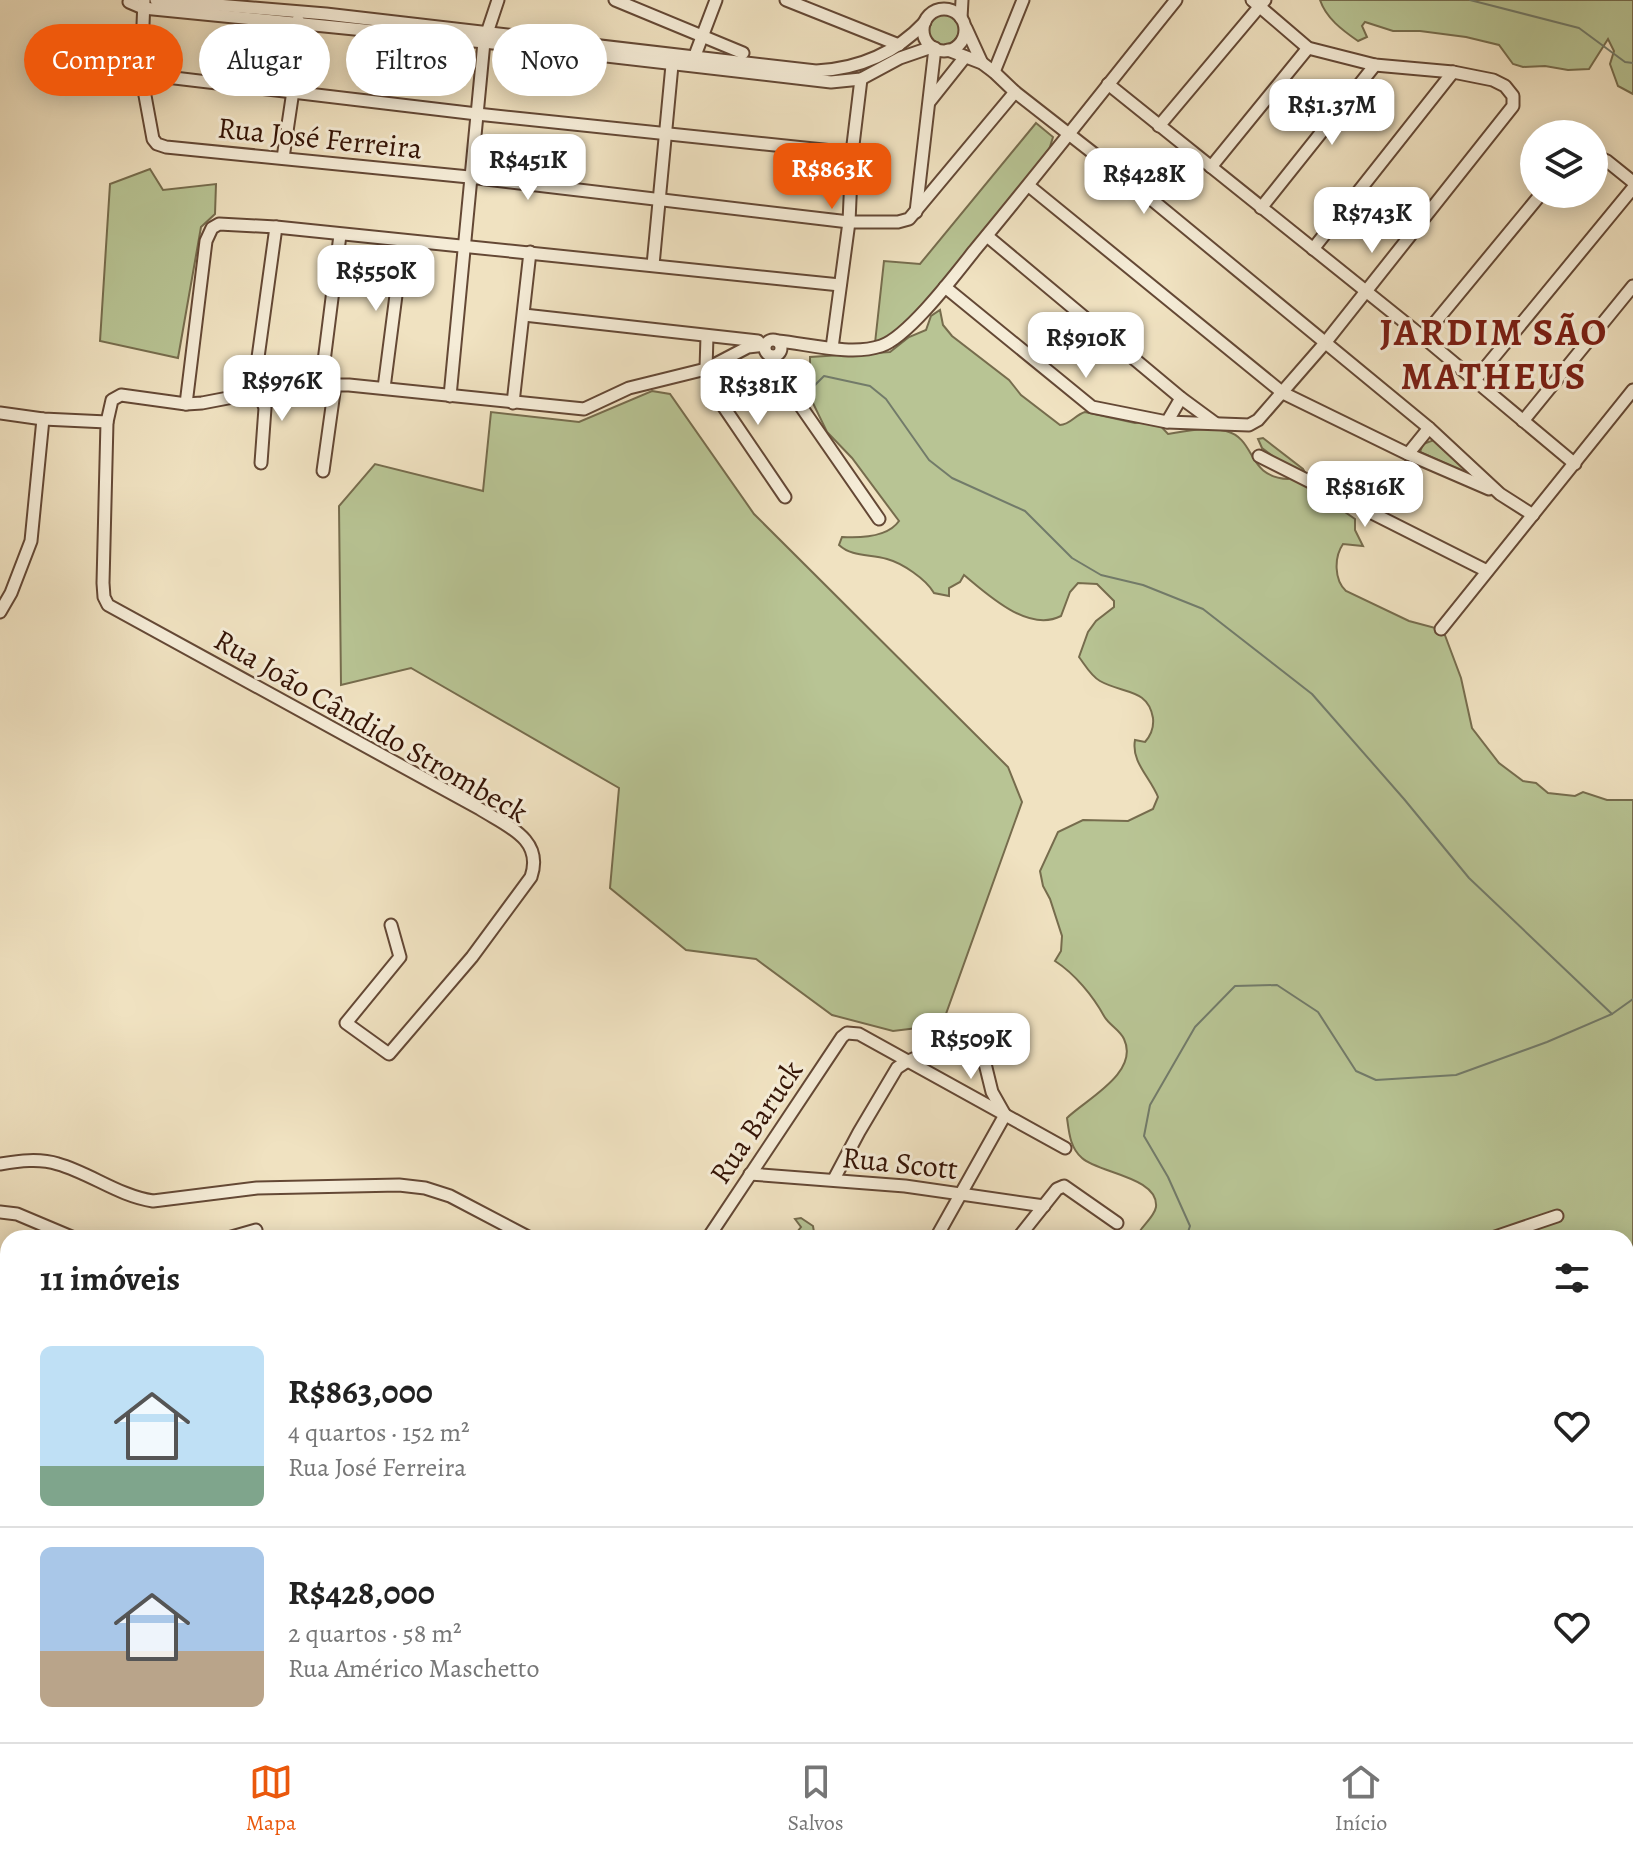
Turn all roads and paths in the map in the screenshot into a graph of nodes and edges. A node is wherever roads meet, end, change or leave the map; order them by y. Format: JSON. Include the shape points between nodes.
{"nodes":[{"id":1,"x":116,"y":0,"type":"edge"},
{"id":2,"x":156,"y":0,"type":"edge"},
{"id":3,"x":498,"y":0,"type":"edge"},
{"id":4,"x":615,"y":0,"type":"edge"},
{"id":5,"x":716,"y":0,"type":"edge"},
{"id":6,"x":786,"y":0,"type":"edge"},
{"id":7,"x":935,"y":0,"type":"edge"},
{"id":8,"x":962,"y":0,"type":"edge"},
{"id":9,"x":1023,"y":0,"type":"edge"},
{"id":10,"x":1176,"y":0,"type":"edge"},
{"id":11,"x":210,"y":2,"type":"edge"},
{"id":12,"x":1259,"y":2,"type":"edge"},
{"id":13,"x":138,"y":3,"type":"edge"},
{"id":14,"x":299,"y":11,"type":"junction"},
{"id":15,"x":926,"y":19,"type":"junction"},
{"id":16,"x":963,"y":21,"type":"junction"},
{"id":17,"x":139,"y":24,"type":"edge"},
{"id":18,"x":298,"y":24,"type":"joint"},
{"id":19,"x":330,"y":26,"type":"edge"},
{"id":20,"x":484,"y":37,"type":"junction"},
{"id":21,"x":702,"y":37,"type":"junction"},
{"id":22,"x":899,"y":45,"type":"junction"},
{"id":23,"x":934,"y":48,"type":"junction"},
{"id":24,"x":1308,"y":48,"type":"junction"},
{"id":25,"x":948,"y":50,"type":"junction"},
{"id":26,"x":743,"y":53,"type":"dead end"},
{"id":27,"x":965,"y":57,"type":"junction"},
{"id":28,"x":694,"y":58,"type":"junction"},
{"id":29,"x":982,"y":63,"type":"junction"},
{"id":30,"x":672,"y":65,"type":"junction"},
{"id":31,"x":1375,"y":65,"type":"junction"},
{"id":32,"x":994,"y":72,"type":"junction"},
{"id":33,"x":1453,"y":72,"type":"junction"},
{"id":34,"x":861,"y":79,"type":"junction"},
{"id":35,"x":1108,"y":84,"type":"junction"},
{"id":36,"x":1015,"y":92,"type":"junction"},
{"id":37,"x":145,"y":96,"type":"edge"},
{"id":38,"x":292,"y":96,"type":"edge"},
{"id":39,"x":330,"y":96,"type":"edge"},
{"id":40,"x":930,"y":101,"type":"junction"},
{"id":41,"x":477,"y":114,"type":"junction"},
{"id":42,"x":1159,"y":126,"type":"junction"},
{"id":43,"x":665,"y":132,"type":"junction"},
{"id":44,"x":1069,"y":135,"type":"junction"},
{"id":45,"x":852,"y":153,"type":"junction"},
{"id":46,"x":283,"y":158,"type":"junction"},
{"id":47,"x":1608,"y":162,"type":"edge"},
{"id":48,"x":1211,"y":167,"type":"junction"},
{"id":49,"x":469,"y":177,"type":"junction"},
{"id":50,"x":1633,"y":182,"type":"edge"},
{"id":51,"x":1029,"y":186,"type":"junction"},
{"id":52,"x":1633,"y":188,"type":"edge"},
{"id":53,"x":658,"y":198,"type":"junction"},
{"id":54,"x":1261,"y":208,"type":"junction"},
{"id":55,"x":1529,"y":208,"type":"edge"},
{"id":56,"x":916,"y":212,"type":"junction"},
{"id":57,"x":849,"y":222,"type":"junction"},
{"id":58,"x":276,"y":227,"type":"junction"},
{"id":59,"x":340,"y":235,"type":"junction"},
{"id":60,"x":987,"y":236,"type":"junction"},
{"id":61,"x":403,"y":241,"type":"junction"},
{"id":62,"x":464,"y":247,"type":"junction"},
{"id":63,"x":1313,"y":249,"type":"junction"},
{"id":64,"x":530,"y":252,"type":"junction"},
{"id":65,"x":653,"y":265,"type":"junction"},
{"id":66,"x":840,"y":285,"type":"junction"},
{"id":67,"x":1633,"y":286,"type":"edge"},
{"id":68,"x":945,"y":287,"type":"junction"},
{"id":69,"x":1365,"y":293,"type":"junction"},
{"id":70,"x":524,"y":315,"type":"junction"},
{"id":71,"x":707,"y":336,"type":"junction"},
{"id":72,"x":1423,"y":337,"type":"junction"},
{"id":73,"x":1325,"y":343,"type":"junction"},
{"id":74,"x":832,"y":348,"type":"junction"},
{"id":75,"x":772,"y":349,"type":"junction"},
{"id":76,"x":706,"y":369,"type":"junction"},
{"id":77,"x":1475,"y":380,"type":"junction"},
{"id":78,"x":321,"y":385,"type":"junction"},
{"id":79,"x":335,"y":385,"type":"junction"},
{"id":80,"x":384,"y":388,"type":"junction"},
{"id":81,"x":1633,"y":390,"type":"edge"},
{"id":82,"x":259,"y":392,"type":"junction"},
{"id":83,"x":1283,"y":393,"type":"junction"},
{"id":84,"x":450,"y":396,"type":"junction"},
{"id":85,"x":1181,"y":398,"type":"junction"},
{"id":86,"x":513,"y":403,"type":"junction"},
{"id":87,"x":186,"y":404,"type":"junction"},
{"id":88,"x":0,"y":413,"type":"edge"},
{"id":89,"x":43,"y":419,"type":"junction"},
{"id":90,"x":1523,"y":421,"type":"junction"},
{"id":91,"x":107,"y":422,"type":"junction"},
{"id":92,"x":1167,"y":422,"type":"junction"},
{"id":93,"x":1216,"y":424,"type":"junction"},
{"id":94,"x":1429,"y":428,"type":"junction"},
{"id":95,"x":1408,"y":454,"type":"junction"},
{"id":96,"x":1259,"y":456,"type":"dead end"},
{"id":97,"x":261,"y":463,"type":"dead end"},
{"id":98,"x":1575,"y":464,"type":"junction"},
{"id":99,"x":323,"y":471,"type":"dead end"},
{"id":100,"x":1500,"y":494,"type":"junction"},
{"id":101,"x":785,"y":497,"type":"dead end"},
{"id":102,"x":1533,"y":515,"type":"junction"},
{"id":103,"x":879,"y":519,"type":"dead end"},
{"id":104,"x":1487,"y":571,"type":"junction"},
{"id":105,"x":0,"y":612,"type":"edge"},
{"id":106,"x":1441,"y":629,"type":"dead end"},
{"id":107,"x":391,"y":925,"type":"dead end"},
{"id":108,"x":909,"y":1062,"type":"junction"},
{"id":109,"x":1005,"y":1115,"type":"junction"},
{"id":110,"x":1065,"y":1148,"type":"dead end"},
{"id":111,"x":0,"y":1164,"type":"edge"},
{"id":112,"x":750,"y":1174,"type":"junction"},
{"id":113,"x":834,"y":1179,"type":"junction"},
{"id":114,"x":963,"y":1193,"type":"junction"},
{"id":115,"x":1044,"y":1206,"type":"junction"},
{"id":116,"x":0,"y":1212,"type":"edge"},
{"id":117,"x":1557,"y":1216,"type":"dead end"},
{"id":118,"x":1117,"y":1223,"type":"dead end"},
{"id":119,"x":55,"y":1230,"type":"edge"},
{"id":120,"x":515,"y":1230,"type":"edge"},
{"id":121,"x":713,"y":1230,"type":"edge"},
{"id":122,"x":941,"y":1230,"type":"edge"},
{"id":123,"x":1024,"y":1230,"type":"edge"},
{"id":124,"x":1516,"y":1230,"type":"edge"}],
"edges":[{"from":1,"to":13,"type":"street"},
{"from":2,"to":11,"type":"street"},
{"from":3,"to":20,"type":"street"},
{"from":4,"to":21,"type":"street"},
{"from":5,"to":21,"type":"street"},
{"from":6,"to":22,"type":"street"},
{"from":7,"to":15,"type":"street"},
{"from":8,"to":16,"type":"street"},
{"from":9,"to":32,"type":"street"},
{"from":10,"to":35,"type":"street"},
{"from":11,"to":14,"type":"street"},
{"from":12,"to":24,"type":"street"},
{"from":12,"to":42,"type":"street"},
{"from":13,"to":17,"type":"street"},
{"from":13,"to":18,"type":"street"},
{"from":14,"to":18,"type":"street"},
{"from":14,"to":20,"type":"street"},
{"from":15,"to":16,"type":"street","via":[[945,9]]},
{"from":15,"to":22,"type":"street"},
{"from":15,"to":23,"type":"street","via":[[925,38]]},
{"from":16,"to":25,"type":"street","via":[[964,38]]},
{"from":16,"to":29,"type":"street"},
{"from":19,"to":20,"type":"street"},
{"from":20,"to":28,"type":"street"},
{"from":20,"to":30,"type":"street"},
{"from":20,"to":41,"type":"street"},
{"from":21,"to":26,"type":"street"},
{"from":21,"to":28,"type":"street"},
{"from":22,"to":28,"type":"street","via":[[860,66],[839,70]]},
{"from":23,"to":25,"type":"street"},
{"from":23,"to":34,"type":"street","via":[[900,58]]},
{"from":23,"to":40,"type":"street"},
{"from":24,"to":31,"type":"street"},
{"from":24,"to":48,"type":"street"},
{"from":25,"to":27,"type":"street"},
{"from":27,"to":29,"type":"street"},
{"from":27,"to":40,"type":"street"},
{"from":29,"to":32,"type":"street"},
{"from":30,"to":34,"type":"street","via":[[831,82]]},
{"from":30,"to":43,"type":"street"},
{"from":31,"to":33,"type":"street"},
{"from":31,"to":54,"type":"street"},
{"from":32,"to":36,"type":"street"},
{"from":33,"to":63,"type":"street"},
{"from":33,"to":69,"type":"street","via":[[1505,86],[1513,106]]},
{"from":34,"to":45,"type":"street"},
{"from":35,"to":42,"type":"street"},
{"from":35,"to":44,"type":"street"},
{"from":36,"to":44,"type":"street"},
{"from":36,"to":56,"type":"street"},
{"from":37,"to":46,"type":"street","name":"Rua José Ferreira","via":[[157,144]]},
{"from":38,"to":46,"type":"street"},
{"from":39,"to":41,"type":"street"},
{"from":40,"to":56,"type":"street"},
{"from":41,"to":43,"type":"street"},
{"from":41,"to":49,"type":"street"},
{"from":42,"to":48,"type":"street"},
{"from":43,"to":45,"type":"street"},
{"from":43,"to":53,"type":"street"},
{"from":44,"to":51,"type":"street"},
{"from":44,"to":73,"type":"street"},
{"from":45,"to":57,"type":"street"},
{"from":46,"to":49,"type":"street","name":"Rua José Ferreira"},
{"from":47,"to":50,"type":"street"},
{"from":48,"to":54,"type":"street"},
{"from":49,"to":53,"type":"street","name":"Rua José Ferreira"},
{"from":49,"to":62,"type":"street"},
{"from":51,"to":60,"type":"street"},
{"from":51,"to":83,"type":"street"},
{"from":52,"to":77,"type":"street"},
{"from":53,"to":57,"type":"street","name":"Rua José Ferreira"},
{"from":53,"to":65,"type":"street"},
{"from":54,"to":63,"type":"street"},
{"from":55,"to":72,"type":"street"},
{"from":56,"to":57,"type":"street","name":"Rua José Ferreira","via":[[905,222]]},
{"from":57,"to":66,"type":"street"},
{"from":58,"to":59,"type":"street"},
{"from":58,"to":82,"type":"street","via":[[256,372]]},
{"from":58,"to":87,"type":"street","via":[[219,224],[208,233]]},
{"from":59,"to":61,"type":"street"},
{"from":59,"to":78,"type":"street"},
{"from":60,"to":68,"type":"street"},
{"from":60,"to":85,"type":"street"},
{"from":61,"to":62,"type":"street"},
{"from":61,"to":80,"type":"street"},
{"from":62,"to":64,"type":"street"},
{"from":62,"to":84,"type":"street"},
{"from":63,"to":69,"type":"street"},
{"from":64,"to":65,"type":"street"},
{"from":64,"to":70,"type":"street"},
{"from":65,"to":66,"type":"street"},
{"from":66,"to":74,"type":"street"},
{"from":67,"to":90,"type":"street"},
{"from":68,"to":74,"type":"street","via":[[888,343],[869,349]]},
{"from":68,"to":92,"type":"street","via":[[1092,407]]},
{"from":69,"to":72,"type":"street"},
{"from":69,"to":73,"type":"street"},
{"from":70,"to":71,"type":"street"},
{"from":70,"to":86,"type":"street"},
{"from":71,"to":75,"type":"street"},
{"from":71,"to":76,"type":"street"},
{"from":72,"to":77,"type":"street"},
{"from":73,"to":83,"type":"street"},
{"from":73,"to":94,"type":"street"},
{"from":74,"to":75,"type":"street"},
{"from":75,"to":76,"type":"street","via":[[748,347]]},
{"from":75,"to":103,"type":"street","via":[[781,376]]},
{"from":76,"to":86,"type":"street","via":[[629,388],[584,409]]},
{"from":76,"to":101,"type":"street","via":[[715,394]]},
{"from":77,"to":90,"type":"street"},
{"from":78,"to":79,"type":"street"},
{"from":78,"to":82,"type":"street"},
{"from":79,"to":80,"type":"street"},
{"from":79,"to":99,"type":"street"},
{"from":80,"to":84,"type":"street"},
{"from":81,"to":98,"type":"street"},
{"from":82,"to":87,"type":"street"},
{"from":82,"to":97,"type":"street","via":[[265,408]]},
{"from":83,"to":93,"type":"street","via":[[1249,425]]},
{"from":83,"to":95,"type":"street"},
{"from":84,"to":86,"type":"street"},
{"from":85,"to":92,"type":"street"},
{"from":85,"to":93,"type":"street"},
{"from":87,"to":91,"type":"street","via":[[116,396]]},
{"from":88,"to":89,"type":"street"},
{"from":89,"to":91,"type":"street"},
{"from":89,"to":105,"type":"street","via":[[31,541]]},
{"from":90,"to":98,"type":"street"},
{"from":91,"to":107,"type":"street","name":"Rua João Cândido Strombeck","via":[[103,583],[108,605],[480,809],[532,849],[536,864],[531,877],[472,957],[389,1054],[346,1023],[400,957]]},
{"from":92,"to":93,"type":"street"},
{"from":94,"to":95,"type":"street"},
{"from":94,"to":100,"type":"street"},
{"from":95,"to":100,"type":"street"},
{"from":96,"to":104,"type":"street"},
{"from":98,"to":102,"type":"street"},
{"from":100,"to":102,"type":"street"},
{"from":102,"to":104,"type":"street"},
{"from":104,"to":106,"type":"street"},
{"from":108,"to":109,"type":"street"},
{"from":108,"to":109,"type":"street","via":[[958,1045],[977,1031],[992,1092]]},
{"from":108,"to":112,"type":"street","name":"Rua Baruck","via":[[859,1034],[847,1033]]},
{"from":108,"to":113,"type":"street","via":[[891,1077]]},
{"from":109,"to":110,"type":"street"},
{"from":109,"to":114,"type":"street"},
{"from":111,"to":120,"type":"street","via":[[59,1164],[153,1201],[257,1188],[425,1188]]},
{"from":112,"to":113,"type":"street","name":"Rua Scott"},
{"from":112,"to":121,"type":"street","name":"Rua Baruck"},
{"from":113,"to":114,"type":"street","name":"Rua Scott"},
{"from":114,"to":115,"type":"street","name":"Rua Scott"},
{"from":114,"to":122,"type":"street"},
{"from":115,"to":118,"type":"street","via":[[1057,1189],[1068,1187]]},
{"from":115,"to":123,"type":"street"},
{"from":116,"to":119,"type":"street"},
{"from":117,"to":124,"type":"street"}]}
